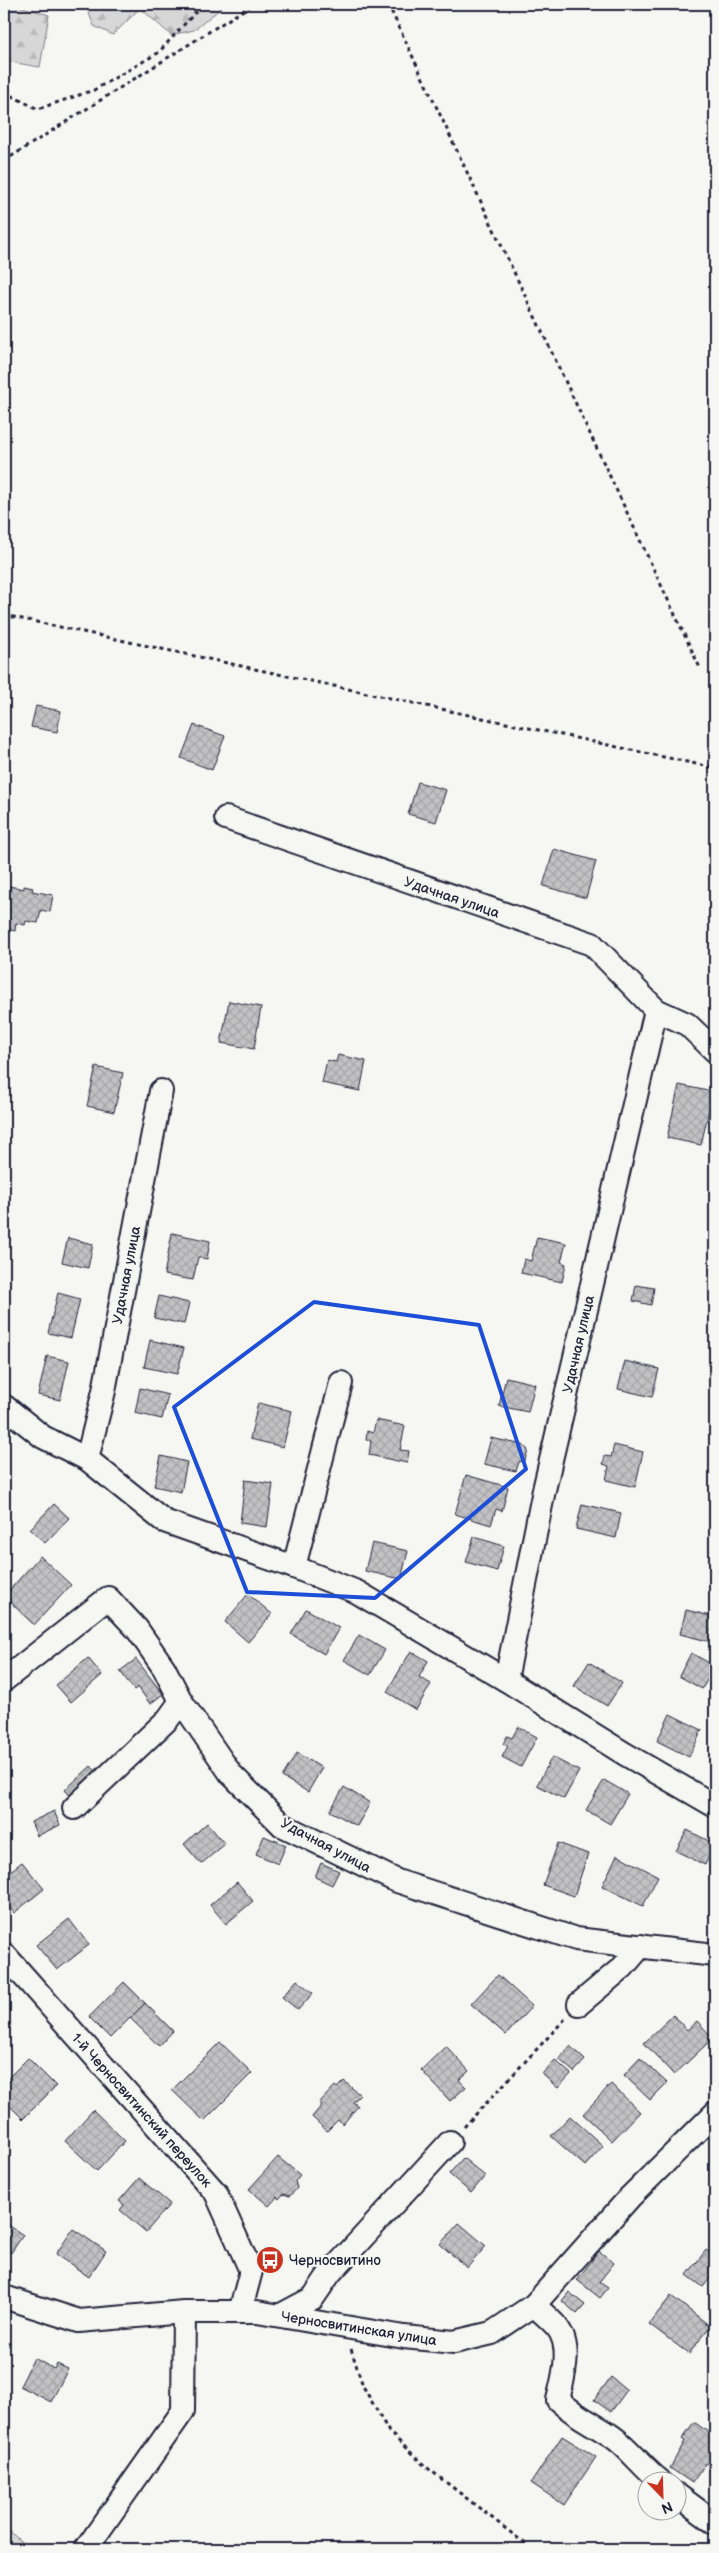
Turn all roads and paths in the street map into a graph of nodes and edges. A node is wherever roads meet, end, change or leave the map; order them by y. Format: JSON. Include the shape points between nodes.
{"nodes":[{"id":1,"x":203,"y":4,"type":"edge"},
{"id":2,"x":253,"y":4,"type":"edge"},
{"id":3,"x":388,"y":4,"type":"edge"},
{"id":4,"x":4,"y":92,"type":"edge"},
{"id":5,"x":4,"y":161,"type":"edge"},
{"id":6,"x":4,"y":614,"type":"edge"},
{"id":7,"x":702,"y":670,"type":"dead end"},
{"id":8,"x":715,"y":768,"type":"edge"},
{"id":9,"x":226,"y":818,"type":"dead end"},
{"id":10,"x":656,"y":1010,"type":"junction"},
{"id":11,"x":715,"y":1051,"type":"edge"},
{"id":12,"x":161,"y":1091,"type":"dead end"},
{"id":13,"x":341,"y":1382,"type":"dead end"},
{"id":14,"x":4,"y":1406,"type":"edge"},
{"id":15,"x":87,"y":1459,"type":"junction"},
{"id":16,"x":294,"y":1567,"type":"junction"},
{"id":17,"x":4,"y":1680,"type":"edge"},
{"id":18,"x":506,"y":1680,"type":"junction"},
{"id":19,"x":181,"y":1702,"type":"junction"},
{"id":20,"x":715,"y":1806,"type":"edge"},
{"id":21,"x":74,"y":1808,"type":"dead end"},
{"id":22,"x":641,"y":1946,"type":"junction"},
{"id":23,"x":4,"y":1954,"type":"edge"},
{"id":24,"x":715,"y":1955,"type":"edge"},
{"id":25,"x":579,"y":2004,"type":"joint"},
{"id":26,"x":715,"y":2113,"type":"edge"},
{"id":27,"x":450,"y":2142,"type":"joint"},
{"id":28,"x":4,"y":2296,"type":"edge"},
{"id":29,"x":534,"y":2305,"type":"junction"},
{"id":30,"x":184,"y":2312,"type":"junction"},
{"id":31,"x":240,"y":2312,"type":"junction"},
{"id":32,"x":282,"y":2315,"type":"junction"},
{"id":33,"x":346,"y":2327,"type":"junction"},
{"id":34,"x":645,"y":2470,"type":"edge"},
{"id":35,"x":686,"y":2501,"type":"edge"},
{"id":36,"x":715,"y":2523,"type":"edge"},
{"id":37,"x":86,"y":2549,"type":"edge"},
{"id":38,"x":532,"y":2549,"type":"edge"}],
"edges":[{"from":1,"to":4,"type":"path","via":[[158,52],[94,90],[38,109]]},
{"from":2,"to":5,"type":"path"},
{"from":3,"to":7,"type":"path"},
{"from":6,"to":8,"type":"path"},
{"from":9,"to":10,"type":"street","name":"Удачная улица","via":[[592,944]]},
{"from":10,"to":11,"type":"street","name":"Удачная улица","via":[[687,1024]]},
{"from":10,"to":18,"type":"street","name":"Удачная улица","via":[[544,1490]]},
{"from":12,"to":15,"type":"street","name":"Удачная улица","via":[[104,1391]]},
{"from":13,"to":16,"type":"street"},
{"from":14,"to":15,"type":"street","via":[[44,1437]]},
{"from":15,"to":16,"type":"street","via":[[164,1521]]},
{"from":16,"to":18,"type":"street","via":[[357,1592]]},
{"from":17,"to":19,"type":"street","name":"Удачная улица","via":[[108,1598],[137,1629],[164,1668]]},
{"from":18,"to":20,"type":"street"},
{"from":19,"to":21,"type":"street","via":[[168,1719]]},
{"from":19,"to":22,"type":"street","name":"Удачная улица","via":[[231,1774],[282,1825],[397,1881],[576,1939]]},
{"from":22,"to":24,"type":"street","name":"Удачная улица"},
{"from":22,"to":25,"type":"street","via":[[623,1967]]},
{"from":23,"to":31,"type":"street","name":"1-й Черносвитинский переулок","via":[[216,2193],[251,2271]]},
{"from":25,"to":27,"type":"path"},
{"from":26,"to":29,"type":"street","name":"Черносвитинская улица","via":[[630,2197]]},
{"from":27,"to":32,"type":"street","via":[[330,2274],[313,2298]]},
{"from":28,"to":30,"type":"street","name":"Черносвитинская улица","via":[[79,2321]]},
{"from":29,"to":33,"type":"street","name":"Черносвитинская улица","via":[[492,2333],[454,2342]]},
{"from":29,"to":34,"type":"street","via":[[558,2328],[565,2344],[565,2371],[558,2400],[571,2413],[615,2438]]},
{"from":30,"to":31,"type":"street","name":"Черносвитинская улица"},
{"from":30,"to":37,"type":"street","via":[[183,2412]]},
{"from":31,"to":32,"type":"street","name":"Черносвитинская улица"},
{"from":32,"to":33,"type":"street","name":"Черносвитинская улица"},
{"from":33,"to":38,"type":"path","via":[[363,2386],[389,2432],[425,2466]]},
{"from":35,"to":36,"type":"street"}]}
